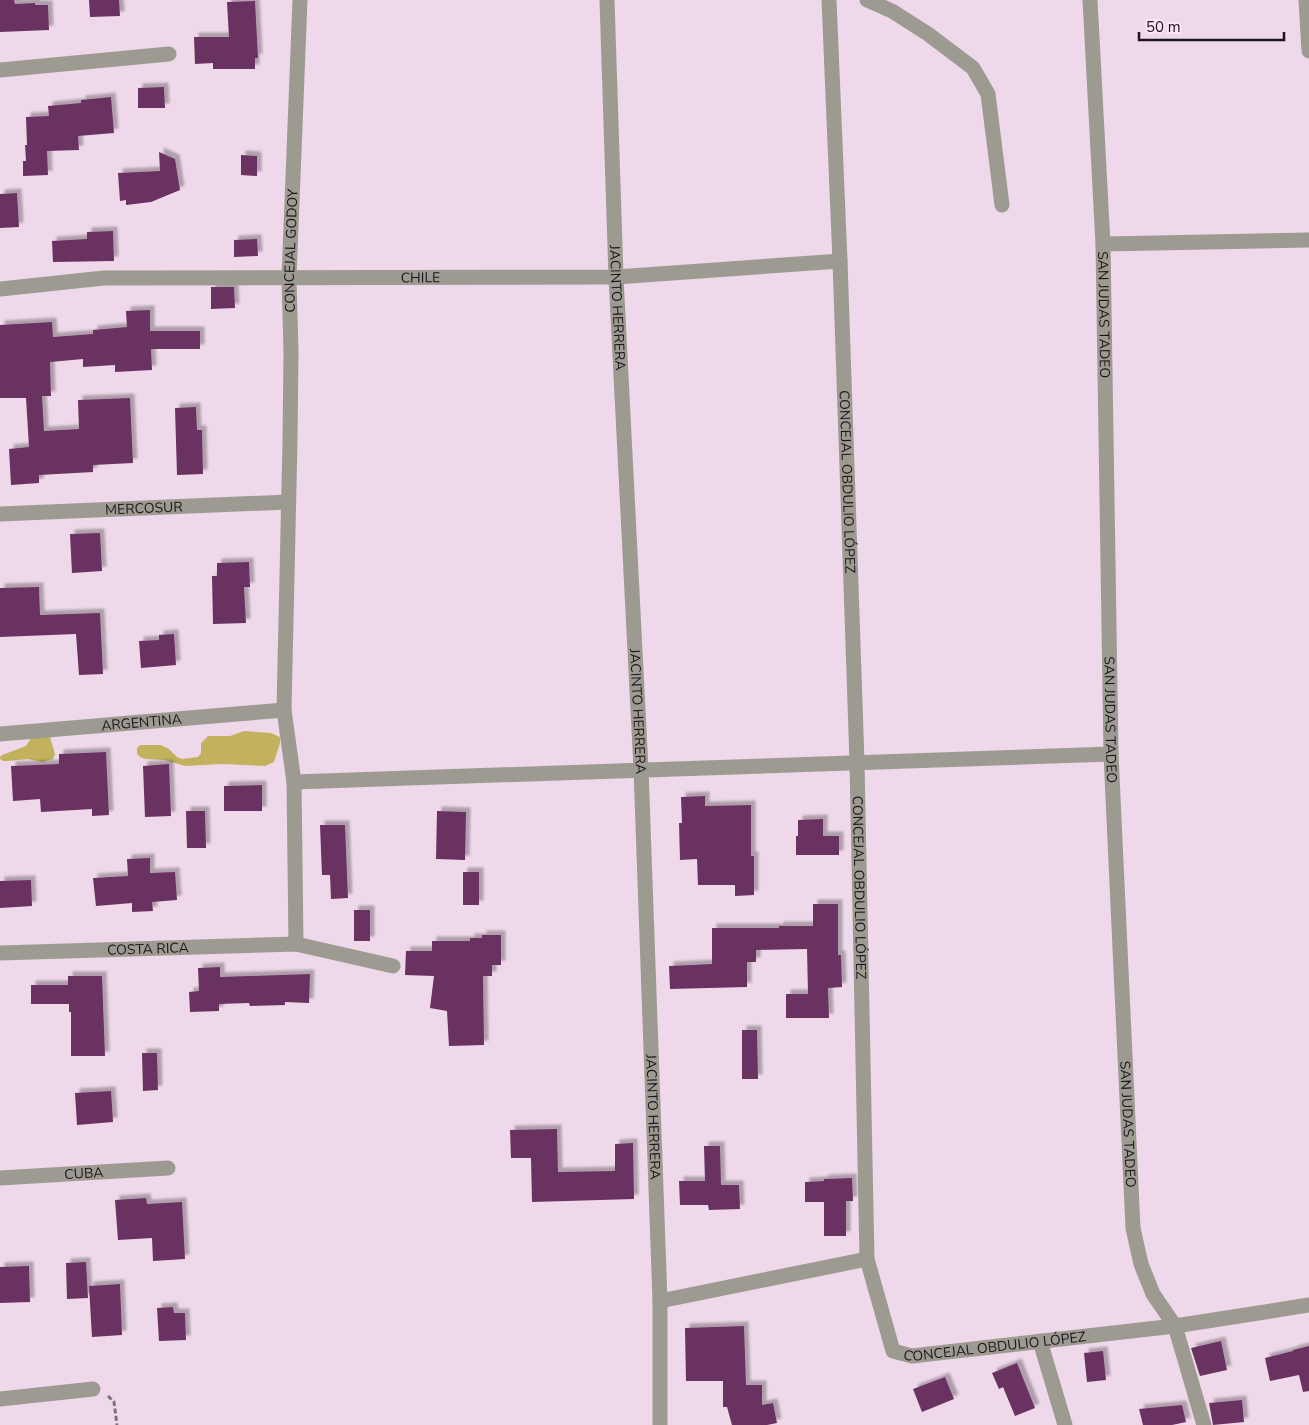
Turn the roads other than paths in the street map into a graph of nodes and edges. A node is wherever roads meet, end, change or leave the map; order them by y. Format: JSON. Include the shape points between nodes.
{"nodes":[{"id":1,"x":300,"y":0,"type":"edge"},
{"id":2,"x":607,"y":0,"type":"edge"},
{"id":3,"x":829,"y":0,"type":"edge"},
{"id":4,"x":867,"y":0,"type":"edge"},
{"id":5,"x":1090,"y":0,"type":"edge"},
{"id":6,"x":1306,"y":0,"type":"edge"},
{"id":7,"x":1309,"y":51,"type":"edge"},
{"id":8,"x":169,"y":54,"type":"dead end"},
{"id":9,"x":0,"y":70,"type":"edge"},
{"id":10,"x":1002,"y":205,"type":"dead end"},
{"id":11,"x":1309,"y":240,"type":"edge"},
{"id":12,"x":1103,"y":244,"type":"junction"},
{"id":13,"x":840,"y":261,"type":"junction"},
{"id":14,"x":616,"y":277,"type":"junction"},
{"id":15,"x":289,"y":278,"type":"junction"},
{"id":16,"x":0,"y":289,"type":"edge"},
{"id":17,"x":288,"y":502,"type":"junction"},
{"id":18,"x":0,"y":514,"type":"edge"},
{"id":19,"x":284,"y":710,"type":"junction"},
{"id":20,"x":0,"y":734,"type":"edge"},
{"id":21,"x":1111,"y":754,"type":"junction"},
{"id":22,"x":857,"y":762,"type":"junction"},
{"id":23,"x":641,"y":769,"type":"junction"},
{"id":24,"x":294,"y":782,"type":"junction"},
{"id":25,"x":296,"y":944,"type":"junction"},
{"id":26,"x":0,"y":953,"type":"edge"},
{"id":27,"x":393,"y":966,"type":"dead end"},
{"id":28,"x":168,"y":1168,"type":"dead end"},
{"id":29,"x":0,"y":1178,"type":"edge"},
{"id":30,"x":867,"y":1259,"type":"junction"},
{"id":31,"x":660,"y":1302,"type":"junction"},
{"id":32,"x":1309,"y":1305,"type":"edge"},
{"id":33,"x":1175,"y":1326,"type":"junction"},
{"id":34,"x":1040,"y":1341,"type":"junction"},
{"id":35,"x":92,"y":1389,"type":"road end"},
{"id":36,"x":0,"y":1399,"type":"edge"},
{"id":37,"x":660,"y":1425,"type":"edge"},
{"id":38,"x":1064,"y":1425,"type":"edge"},
{"id":39,"x":1204,"y":1425,"type":"edge"}],
"edges":[{"from":1,"to":15,"type":"street","name":"CONCEJAL GODOY"},
{"from":2,"to":14,"type":"street","name":"JACINTO HERRERA"},
{"from":3,"to":13,"type":"street","name":"CONCEJAL OBDULIO LÓPEZ"},
{"from":4,"to":10,"type":"street","via":[[892,11],[928,34],[973,68],[988,94]]},
{"from":5,"to":12,"type":"street","name":"SAN JUDAS TADEO"},
{"from":6,"to":7,"type":"street"},
{"from":8,"to":9,"type":"street"},
{"from":11,"to":12,"type":"street"},
{"from":12,"to":21,"type":"street","name":"SAN JUDAS TADEO"},
{"from":13,"to":14,"type":"street","name":"CHILE"},
{"from":13,"to":22,"type":"street","name":"CONCEJAL OBDULIO LÓPEZ"},
{"from":14,"to":15,"type":"street","name":"CHILE"},
{"from":14,"to":23,"type":"street","name":"JACINTO HERRERA"},
{"from":15,"to":16,"type":"street","name":"CHILE","via":[[104,278]]},
{"from":15,"to":17,"type":"street","name":"CONCEJAL GODOY"},
{"from":17,"to":18,"type":"street","name":"MERCOSUR"},
{"from":17,"to":19,"type":"street","name":"CONCEJAL GODOY"},
{"from":19,"to":20,"type":"street","name":"ARGENTINA"},
{"from":19,"to":24,"type":"street","name":"CONCEJAL GODOY"},
{"from":21,"to":22,"type":"street"},
{"from":21,"to":33,"type":"street","name":"SAN JUDAS TADEO","via":[[1133,1228],[1141,1264],[1154,1294]]},
{"from":22,"to":23,"type":"street"},
{"from":22,"to":30,"type":"street","name":"CONCEJAL OBDULIO LÓPEZ"},
{"from":23,"to":24,"type":"street"},
{"from":23,"to":31,"type":"street","name":"JACINTO HERRERA"},
{"from":24,"to":25,"type":"street","name":"CONCEJAL GODOY"},
{"from":25,"to":26,"type":"street","name":"COSTA RICA"},
{"from":25,"to":27,"type":"street","name":"COSTA RICA"},
{"from":28,"to":29,"type":"street","name":"CUBA"},
{"from":30,"to":31,"type":"street"},
{"from":30,"to":34,"type":"street","name":"CONCEJAL OBDULIO LÓPEZ","via":[[893,1351],[912,1356]]},
{"from":31,"to":37,"type":"street","name":"JACINTO HERRERA"},
{"from":32,"to":33,"type":"street","name":"CONCEJAL OBDULIO LÓPEZ"},
{"from":33,"to":34,"type":"street","name":"CONCEJAL OBDULIO LÓPEZ"},
{"from":33,"to":39,"type":"street","name":"SAN JUDAS TADEO"},
{"from":34,"to":38,"type":"street"},
{"from":35,"to":36,"type":"street"}]}
